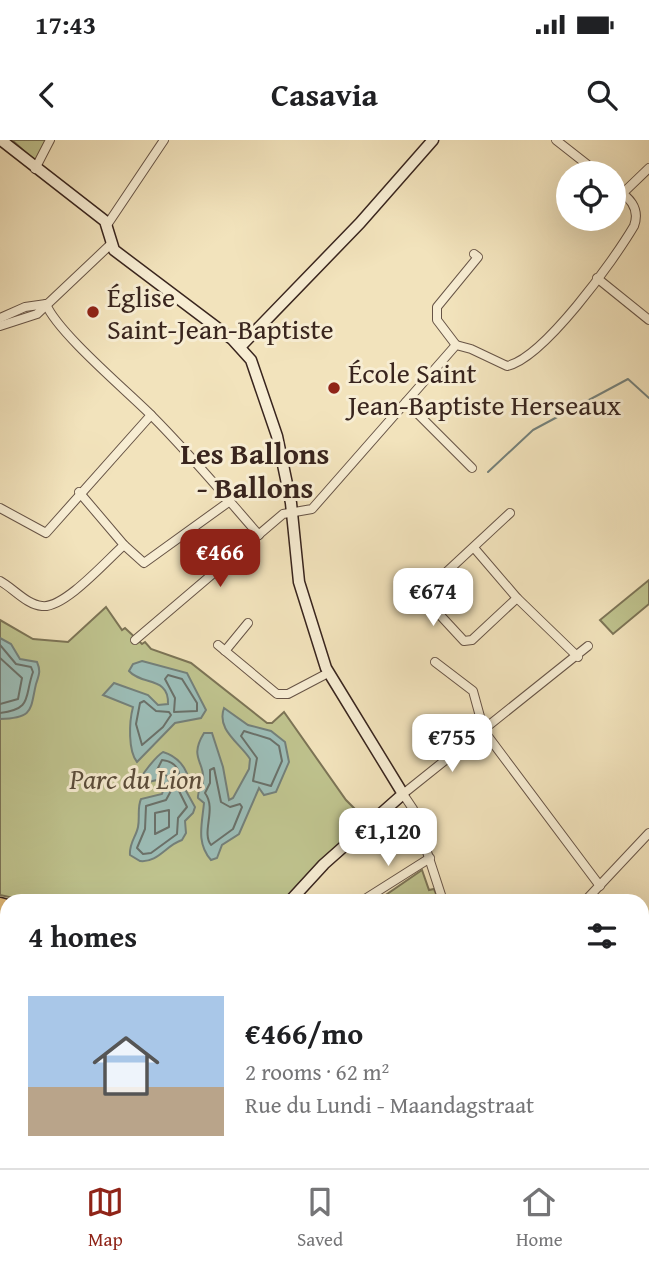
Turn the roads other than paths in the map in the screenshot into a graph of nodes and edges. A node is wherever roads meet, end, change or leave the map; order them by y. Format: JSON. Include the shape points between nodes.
{"nodes":[{"id":1,"x":1,"y":140,"type":"edge"},
{"id":2,"x":50,"y":140,"type":"edge"},
{"id":3,"x":164,"y":140,"type":"edge"},
{"id":4,"x":433,"y":140,"type":"edge"},
{"id":5,"x":556,"y":140,"type":"edge"},
{"id":6,"x":583,"y":161,"type":"edge"},
{"id":7,"x":649,"y":168,"type":"edge"},
{"id":8,"x":35,"y":169,"type":"junction"},
{"id":9,"x":626,"y":190,"type":"edge"},
{"id":10,"x":626,"y":196,"type":"edge"},
{"id":11,"x":107,"y":225,"type":"junction"},
{"id":12,"x":111,"y":244,"type":"junction"},
{"id":13,"x":474,"y":254,"type":"dead end"},
{"id":14,"x":597,"y":278,"type":"junction"},
{"id":15,"x":46,"y":304,"type":"junction"},
{"id":16,"x":0,"y":318,"type":"edge"},
{"id":17,"x":649,"y":320,"type":"edge"},
{"id":18,"x":0,"y":326,"type":"edge"},
{"id":19,"x":456,"y":345,"type":"junction"},
{"id":20,"x":240,"y":347,"type":"junction"},
{"id":21,"x":406,"y":402,"type":"junction"},
{"id":22,"x":151,"y":415,"type":"junction"},
{"id":23,"x":472,"y":468,"type":"dead end"},
{"id":24,"x":79,"y":492,"type":"junction"},
{"id":25,"x":230,"y":501,"type":"junction"},
{"id":26,"x":0,"y":508,"type":"edge"},
{"id":27,"x":292,"y":513,"type":"junction"},
{"id":28,"x":510,"y":513,"type":"dead end"},
{"id":29,"x":259,"y":535,"type":"junction"},
{"id":30,"x":124,"y":545,"type":"junction"},
{"id":31,"x":475,"y":549,"type":"junction"},
{"id":32,"x":0,"y":581,"type":"edge"},
{"id":33,"x":517,"y":598,"type":"junction"},
{"id":34,"x":248,"y":624,"type":"dead end"},
{"id":35,"x":135,"y":640,"type":"dead end"},
{"id":36,"x":588,"y":646,"type":"dead end"},
{"id":37,"x":578,"y":657,"type":"junction"},
{"id":38,"x":435,"y":662,"type":"dead end"},
{"id":39,"x":328,"y":673,"type":"junction"},
{"id":40,"x":484,"y":731,"type":"junction"},
{"id":41,"x":403,"y":794,"type":"junction"},
{"id":42,"x":649,"y":833,"type":"edge"},
{"id":43,"x":430,"y":858,"type":"junction"},
{"id":44,"x":600,"y":886,"type":"junction"},
{"id":45,"x":296,"y":894,"type":"edge"},
{"id":46,"x":373,"y":894,"type":"edge"},
{"id":47,"x":441,"y":894,"type":"edge"},
{"id":48,"x":592,"y":894,"type":"edge"}],
"edges":[{"from":1,"to":8,"type":"street"},
{"from":2,"to":8,"type":"street"},
{"from":3,"to":11,"type":"street"},
{"from":4,"to":20,"type":"street"},
{"from":5,"to":6,"type":"street"},
{"from":7,"to":9,"type":"street"},
{"from":8,"to":11,"type":"street"},
{"from":10,"to":14,"type":"street","via":[[637,217]]},
{"from":11,"to":12,"type":"street"},
{"from":12,"to":15,"type":"street"},
{"from":12,"to":20,"type":"street"},
{"from":13,"to":19,"type":"street","via":[[478,257],[437,307],[437,320]]},
{"from":14,"to":17,"type":"street"},
{"from":14,"to":19,"type":"street","via":[[573,311],[521,362],[506,366]]},
{"from":15,"to":16,"type":"street"},
{"from":15,"to":18,"type":"street","via":[[37,314]]},
{"from":15,"to":22,"type":"street","via":[[70,335]]},
{"from":19,"to":21,"type":"street"},
{"from":20,"to":27,"type":"street","via":[[251,360],[277,436]]},
{"from":21,"to":23,"type":"street"},
{"from":21,"to":27,"type":"street","via":[[312,509]]},
{"from":22,"to":24,"type":"street"},
{"from":22,"to":25,"type":"street"},
{"from":24,"to":26,"type":"street","via":[[46,533]]},
{"from":24,"to":30,"type":"street"},
{"from":25,"to":29,"type":"street"},
{"from":25,"to":30,"type":"street","via":[[144,563]]},
{"from":27,"to":29,"type":"street","via":[[283,514]]},
{"from":27,"to":39,"type":"street","via":[[299,582]]},
{"from":28,"to":31,"type":"street"},
{"from":29,"to":35,"type":"street"},
{"from":30,"to":32,"type":"street","via":[[67,597],[49,606],[32,603]]},
{"from":31,"to":33,"type":"street"},
{"from":31,"to":33,"type":"street","via":[[425,592],[426,601],[464,641],[472,640]]},
{"from":33,"to":37,"type":"street"},
{"from":34,"to":39,"type":"street","via":[[221,648],[277,694],[288,694]]},
{"from":36,"to":37,"type":"street"},
{"from":37,"to":40,"type":"street"},
{"from":38,"to":40,"type":"street","via":[[473,691]]},
{"from":39,"to":41,"type":"street"},
{"from":40,"to":41,"type":"street"},
{"from":40,"to":44,"type":"street"},
{"from":41,"to":43,"type":"street","via":[[411,803]]},
{"from":41,"to":45,"type":"street"},
{"from":42,"to":44,"type":"street"},
{"from":43,"to":46,"type":"street"},
{"from":43,"to":47,"type":"street"},
{"from":44,"to":48,"type":"street"}]}
